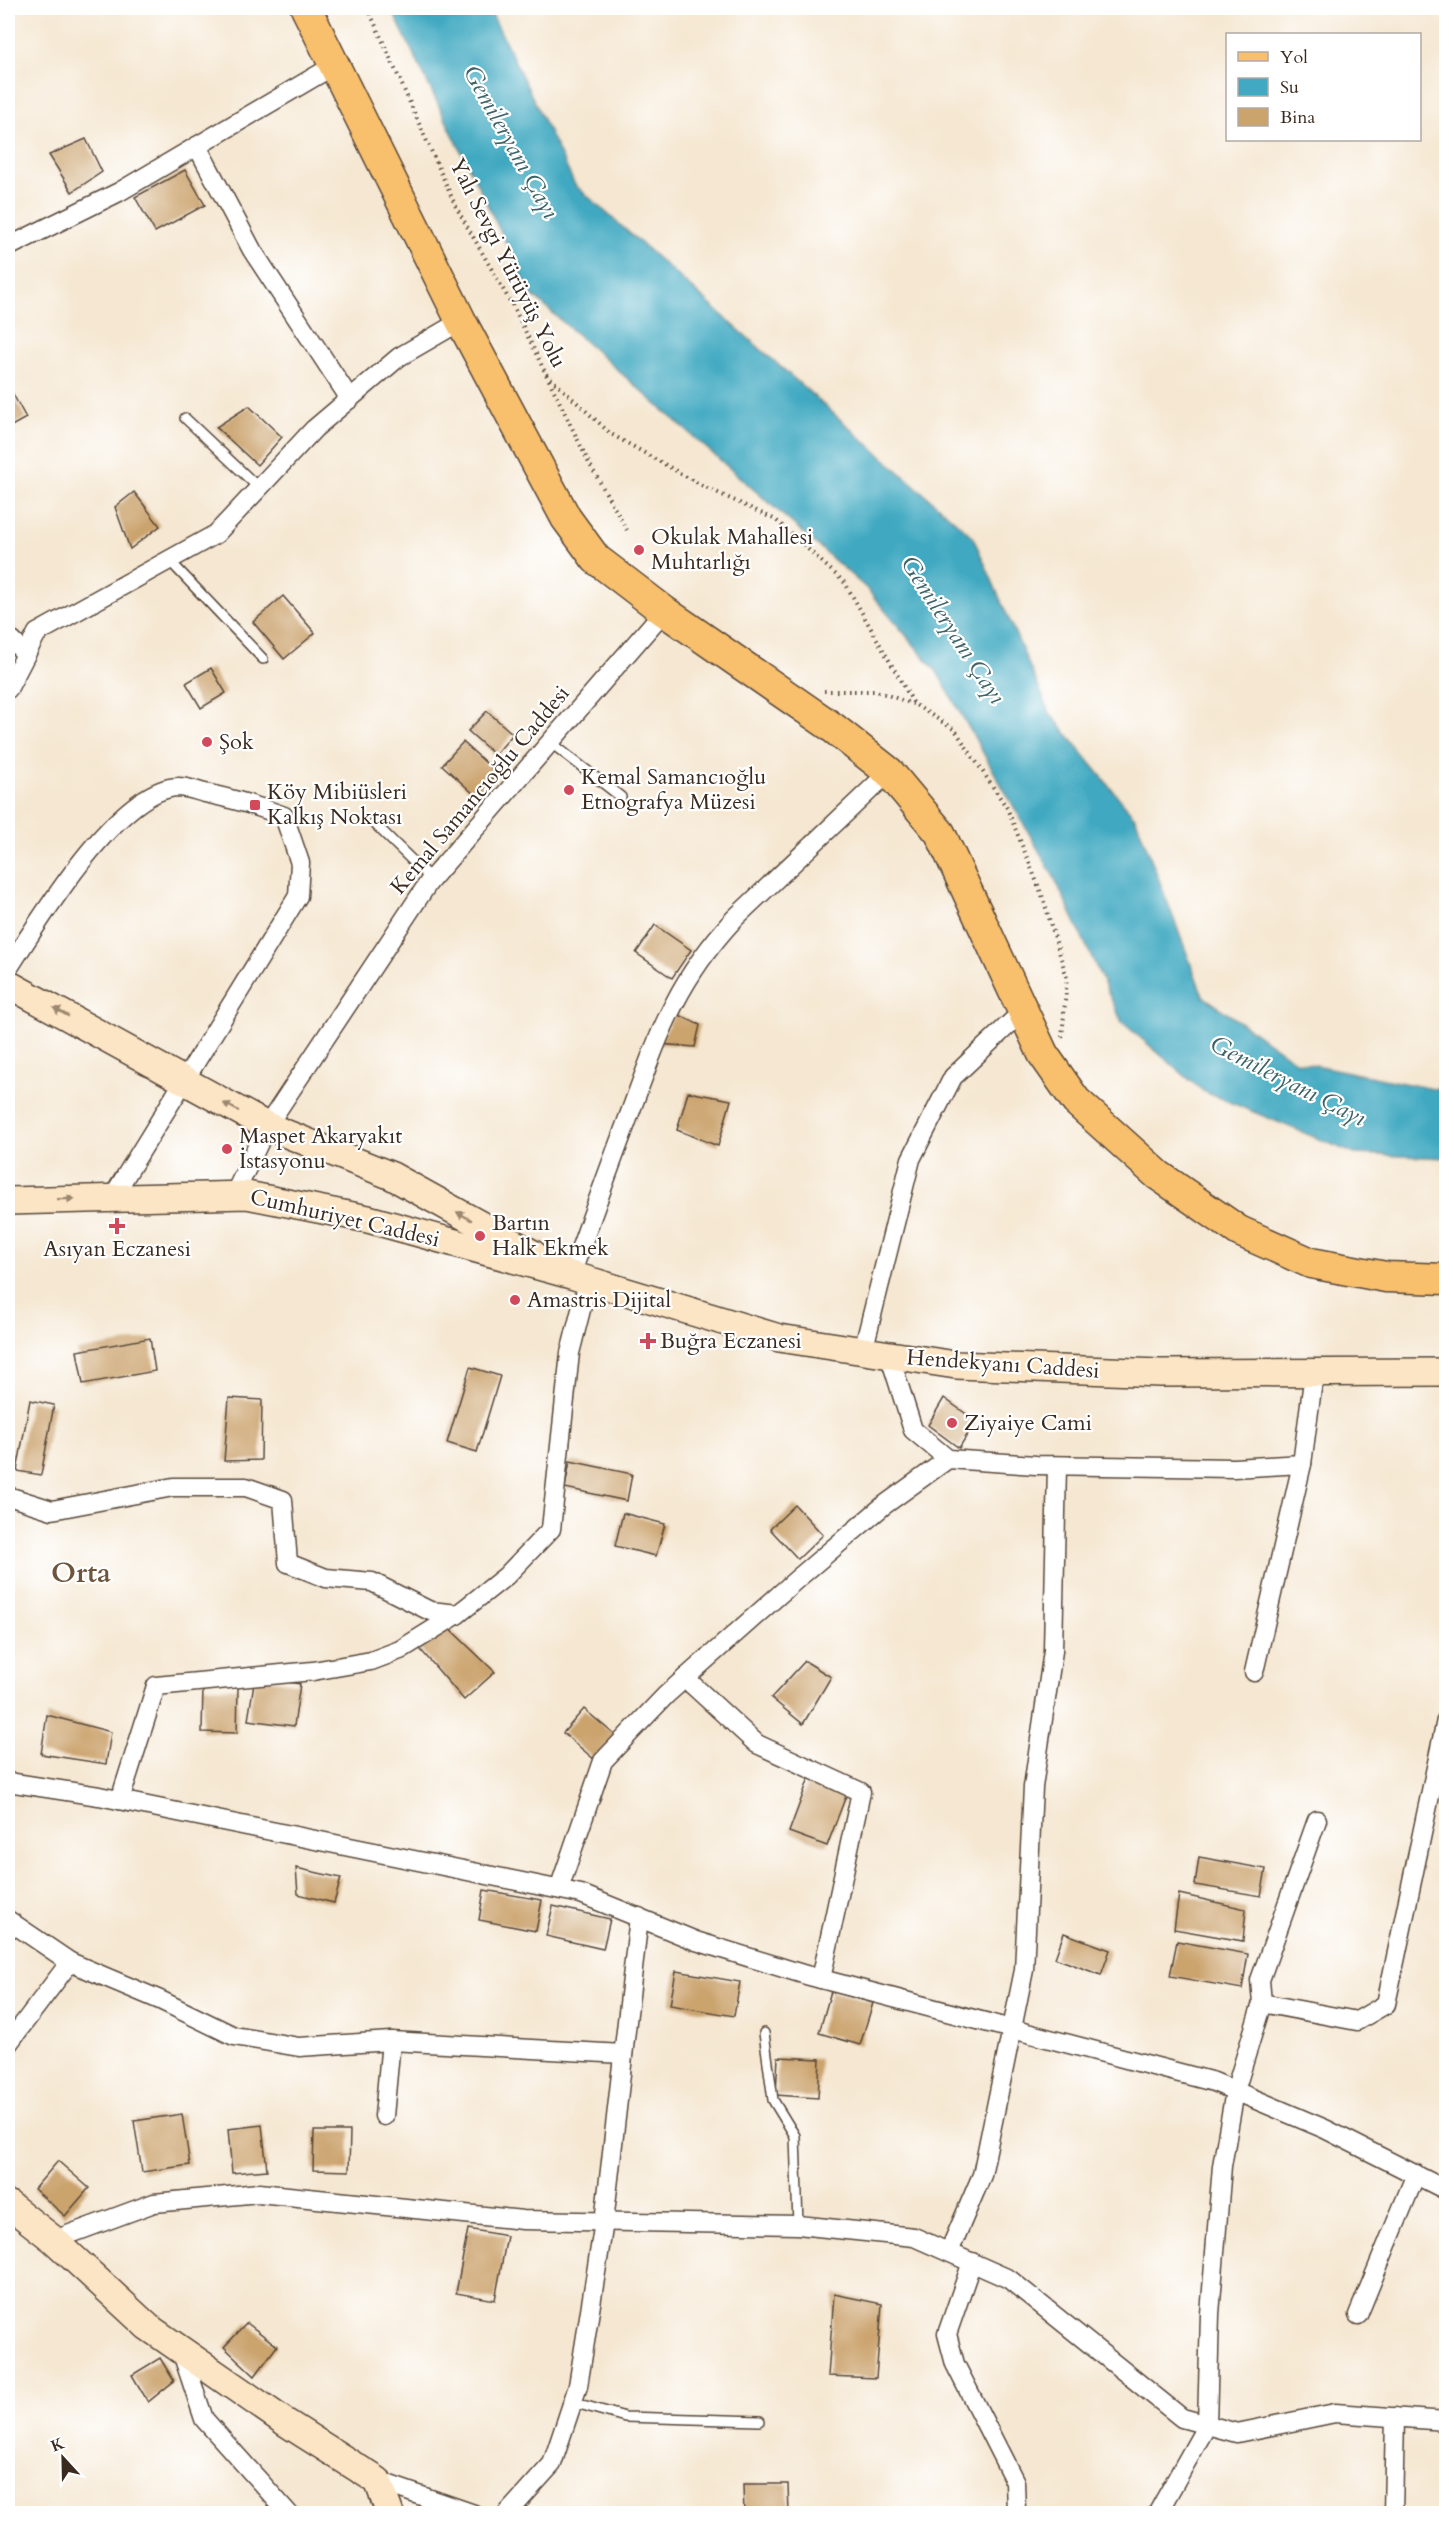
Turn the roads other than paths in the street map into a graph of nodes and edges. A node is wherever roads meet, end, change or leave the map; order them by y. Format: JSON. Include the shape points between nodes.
{"nodes":[{"id":1,"x":306,"y":8,"type":"edge"},
{"id":2,"x":333,"y":66,"type":"junction"},
{"id":3,"x":197,"y":146,"type":"junction"},
{"id":4,"x":8,"y":247,"type":"edge"},
{"id":5,"x":461,"y":321,"type":"junction"},
{"id":6,"x":350,"y":399,"type":"junction"},
{"id":7,"x":185,"y":418,"type":"dead end"},
{"id":8,"x":259,"y":488,"type":"junction"},
{"id":9,"x":169,"y":560,"type":"junction"},
{"id":10,"x":664,"y":611,"type":"junction"},
{"id":11,"x":8,"y":637,"type":"edge"},
{"id":12,"x":26,"y":654,"type":"junction"},
{"id":13,"x":263,"y":659,"type":"dead end"},
{"id":14,"x":8,"y":689,"type":"edge"},
{"id":15,"x":550,"y":742,"type":"junction"},
{"id":16,"x":889,"y":772,"type":"junction"},
{"id":17,"x":621,"y":796,"type":"dead end"},
{"id":18,"x":374,"y":823,"type":"dead end"},
{"id":19,"x":431,"y":879,"type":"junction"},
{"id":20,"x":8,"y":969,"type":"edge"},
{"id":21,"x":8,"y":984,"type":"edge"},
{"id":22,"x":1023,"y":1011,"type":"junction"},
{"id":23,"x":185,"y":1081,"type":"junction"},
{"id":24,"x":267,"y":1126,"type":"junction"},
{"id":25,"x":234,"y":1195,"type":"junction"},
{"id":26,"x":112,"y":1198,"type":"junction"},
{"id":27,"x":8,"y":1201,"type":"edge"},
{"id":28,"x":579,"y":1278,"type":"junction"},
{"id":29,"x":1446,"y":1279,"type":"edge"},
{"id":30,"x":863,"y":1351,"type":"junction"},
{"id":31,"x":890,"y":1357,"type":"junction"},
{"id":32,"x":1446,"y":1372,"type":"edge"},
{"id":33,"x":1314,"y":1373,"type":"junction"},
{"id":34,"x":948,"y":1459,"type":"junction"},
{"id":35,"x":1302,"y":1464,"type":"junction"},
{"id":36,"x":1057,"y":1466,"type":"junction"},
{"id":37,"x":8,"y":1496,"type":"edge"},
{"id":38,"x":458,"y":1614,"type":"junction"},
{"id":39,"x":1254,"y":1672,"type":"dead end"},
{"id":40,"x":685,"y":1678,"type":"junction"},
{"id":41,"x":1446,"y":1720,"type":"edge"},
{"id":42,"x":8,"y":1782,"type":"edge"},
{"id":43,"x":120,"y":1800,"type":"junction"},
{"id":44,"x":1317,"y":1820,"type":"dead end"},
{"id":45,"x":559,"y":1889,"type":"junction"},
{"id":46,"x":639,"y":1917,"type":"junction"},
{"id":47,"x":8,"y":1920,"type":"edge"},
{"id":48,"x":70,"y":1962,"type":"junction"},
{"id":49,"x":821,"y":1979,"type":"junction"},
{"id":50,"x":1262,"y":2003,"type":"junction"},
{"id":51,"x":1014,"y":2030,"type":"junction"},
{"id":52,"x":764,"y":2033,"type":"dead end"},
{"id":53,"x":391,"y":2041,"type":"junction"},
{"id":54,"x":8,"y":2044,"type":"edge"},
{"id":55,"x":623,"y":2054,"type":"junction"},
{"id":56,"x":1235,"y":2091,"type":"junction"},
{"id":57,"x":384,"y":2116,"type":"dead end"},
{"id":58,"x":1416,"y":2174,"type":"junction"},
{"id":59,"x":1446,"y":2190,"type":"edge"},
{"id":60,"x":8,"y":2204,"type":"edge"},
{"id":61,"x":604,"y":2222,"type":"junction"},
{"id":62,"x":798,"y":2225,"type":"junction"},
{"id":63,"x":54,"y":2240,"type":"junction"},
{"id":64,"x":949,"y":2252,"type":"junction"},
{"id":65,"x":972,"y":2262,"type":"junction"},
{"id":66,"x":1358,"y":2315,"type":"dead end"},
{"id":67,"x":181,"y":2350,"type":"junction"},
{"id":68,"x":572,"y":2403,"type":"junction"},
{"id":69,"x":1395,"y":2417,"type":"junction"},
{"id":70,"x":760,"y":2421,"type":"dead end"},
{"id":71,"x":1446,"y":2421,"type":"edge"},
{"id":72,"x":1207,"y":2425,"type":"junction"},
{"id":73,"x":378,"y":2481,"type":"junction"},
{"id":74,"x":289,"y":2514,"type":"edge"},
{"id":75,"x":390,"y":2514,"type":"edge"},
{"id":76,"x":474,"y":2514,"type":"edge"},
{"id":77,"x":507,"y":2514,"type":"edge"},
{"id":78,"x":1013,"y":2514,"type":"edge"},
{"id":79,"x":1157,"y":2514,"type":"edge"},
{"id":80,"x":1393,"y":2514,"type":"edge"}],
"edges":[{"from":1,"to":2,"type":"main road"},
{"from":2,"to":3,"type":"street"},
{"from":2,"to":5,"type":"main road"},
{"from":3,"to":4,"type":"street","via":[[119,192]]},
{"from":3,"to":6,"type":"street","via":[[252,250]]},
{"from":5,"to":6,"type":"street","via":[[399,357]]},
{"from":5,"to":10,"type":"main road","via":[[566,518],[596,559]]},
{"from":6,"to":8,"type":"street","via":[[314,429]]},
{"from":7,"to":8,"type":"lane"},
{"from":8,"to":9,"type":"street","via":[[216,534]]},
{"from":9,"to":12,"type":"street","via":[[37,633]]},
{"from":9,"to":13,"type":"lane"},
{"from":10,"to":15,"type":"street","name":"Kemal Samancıoğlu Caddesi"},
{"from":10,"to":16,"type":"main road"},
{"from":11,"to":12,"type":"street"},
{"from":12,"to":14,"type":"street"},
{"from":15,"to":17,"type":"lane"},
{"from":15,"to":19,"type":"street","name":"Kemal Samancıoğlu Caddesi"},
{"from":16,"to":22,"type":"main road","via":[[940,833]]},
{"from":16,"to":28,"type":"street","via":[[735,918],[685,981],[662,1025]]},
{"from":18,"to":19,"type":"lane"},
{"from":19,"to":24,"type":"street","name":"Kemal Samancıoğlu Caddesi"},
{"from":20,"to":23,"type":"street","via":[[66,880],[129,809],[153,793],[179,787],[249,802],[284,816],[300,863],[298,896]]},
{"from":23,"to":21,"type":"main road","one_way":true},
{"from":22,"to":29,"type":"main road","via":[[1043,1054],[1076,1101],[1158,1175],[1239,1231],[1311,1263],[1386,1277]]},
{"from":22,"to":30,"type":"street","via":[[953,1077],[911,1159]]},
{"from":24,"to":23,"type":"main road","one_way":true},
{"from":23,"to":26,"type":"street"},
{"from":24,"to":25,"type":"street","name":"Kemal Samancıoğlu Caddesi"},
{"from":28,"to":24,"type":"main road","one_way":true,"via":[[392,1176]]},
{"from":25,"to":26,"type":"main road","name":"Cumhuriyet Caddesi"},
{"from":25,"to":28,"type":"main road","name":"Cumhuriyet Caddesi","via":[[368,1219]]},
{"from":27,"to":26,"type":"main road","name":"Cumhuriyet Caddesi","one_way":true},
{"from":28,"to":30,"type":"main road","name":"Hendekyanı Caddesi","via":[[779,1338]]},
{"from":28,"to":38,"type":"street","via":[[551,1529],[507,1576]]},
{"from":30,"to":31,"type":"main road","name":"Hendekyanı Caddesi"},
{"from":31,"to":33,"type":"main road","name":"Hendekyanı Caddesi","via":[[979,1366],[1160,1373]]},
{"from":31,"to":34,"type":"street","via":[[913,1430]]},
{"from":32,"to":33,"type":"main road","name":"Hendekyanı Caddesi"},
{"from":33,"to":35,"type":"street"},
{"from":34,"to":36,"type":"street"},
{"from":34,"to":40,"type":"street","via":[[883,1506]]},
{"from":35,"to":36,"type":"street","via":[[1234,1468]]},
{"from":35,"to":39,"type":"street"},
{"from":36,"to":51,"type":"street","via":[[1053,1651],[1033,1787],[1024,1970]]},
{"from":37,"to":38,"type":"street","via":[[52,1510],[173,1487],[246,1487],[283,1500],[288,1563],[326,1578],[372,1582],[430,1611]]},
{"from":38,"to":43,"type":"street","via":[[400,1650],[371,1661],[313,1671],[156,1686]]},
{"from":40,"to":45,"type":"street","via":[[603,1761]]},
{"from":40,"to":49,"type":"street","via":[[757,1744],[861,1792]]},
{"from":41,"to":50,"type":"street","via":[[1386,2004],[1358,2021]]},
{"from":42,"to":43,"type":"street"},
{"from":43,"to":45,"type":"street"},
{"from":44,"to":50,"type":"street","via":[[1260,1980]]},
{"from":45,"to":46,"type":"street","via":[[581,1893]]},
{"from":46,"to":49,"type":"street","via":[[696,1941]]},
{"from":46,"to":55,"type":"street"},
{"from":47,"to":48,"type":"street"},
{"from":48,"to":53,"type":"street","via":[[234,2036],[298,2047]]},
{"from":48,"to":54,"type":"street"},
{"from":49,"to":51,"type":"street"},
{"from":50,"to":56,"type":"street"},
{"from":51,"to":56,"type":"street","via":[[1214,2082]]},
{"from":51,"to":64,"type":"street","via":[[982,2175]]},
{"from":52,"to":62,"type":"lane","via":[[774,2100],[795,2136]]},
{"from":53,"to":55,"type":"street"},
{"from":53,"to":57,"type":"street"},
{"from":55,"to":61,"type":"street"},
{"from":56,"to":58,"type":"street"},
{"from":56,"to":72,"type":"street","via":[[1222,2166],[1210,2303]]},
{"from":58,"to":59,"type":"street"},
{"from":58,"to":66,"type":"street"},
{"from":60,"to":63,"type":"main road"},
{"from":61,"to":62,"type":"street"},
{"from":61,"to":63,"type":"street","via":[[523,2220],[259,2193],[154,2203]]},
{"from":61,"to":68,"type":"street"},
{"from":62,"to":64,"type":"street","via":[[914,2237]]},
{"from":63,"to":67,"type":"main road","via":[[148,2327]]},
{"from":64,"to":65,"type":"street"},
{"from":65,"to":72,"type":"street","via":[[1009,2279],[1182,2418]]},
{"from":65,"to":78,"type":"street","via":[[947,2334],[955,2364],[1015,2482]]},
{"from":67,"to":73,"type":"main road"},
{"from":67,"to":74,"type":"street","via":[[204,2419]]},
{"from":68,"to":70,"type":"lane","via":[[625,2417]]},
{"from":68,"to":77,"type":"street","via":[[552,2464]]},
{"from":69,"to":71,"type":"street"},
{"from":69,"to":72,"type":"street","via":[[1335,2412],[1237,2433]]},
{"from":69,"to":80,"type":"street"},
{"from":72,"to":79,"type":"street"},
{"from":73,"to":75,"type":"main road"},
{"from":73,"to":76,"type":"street"}]}
